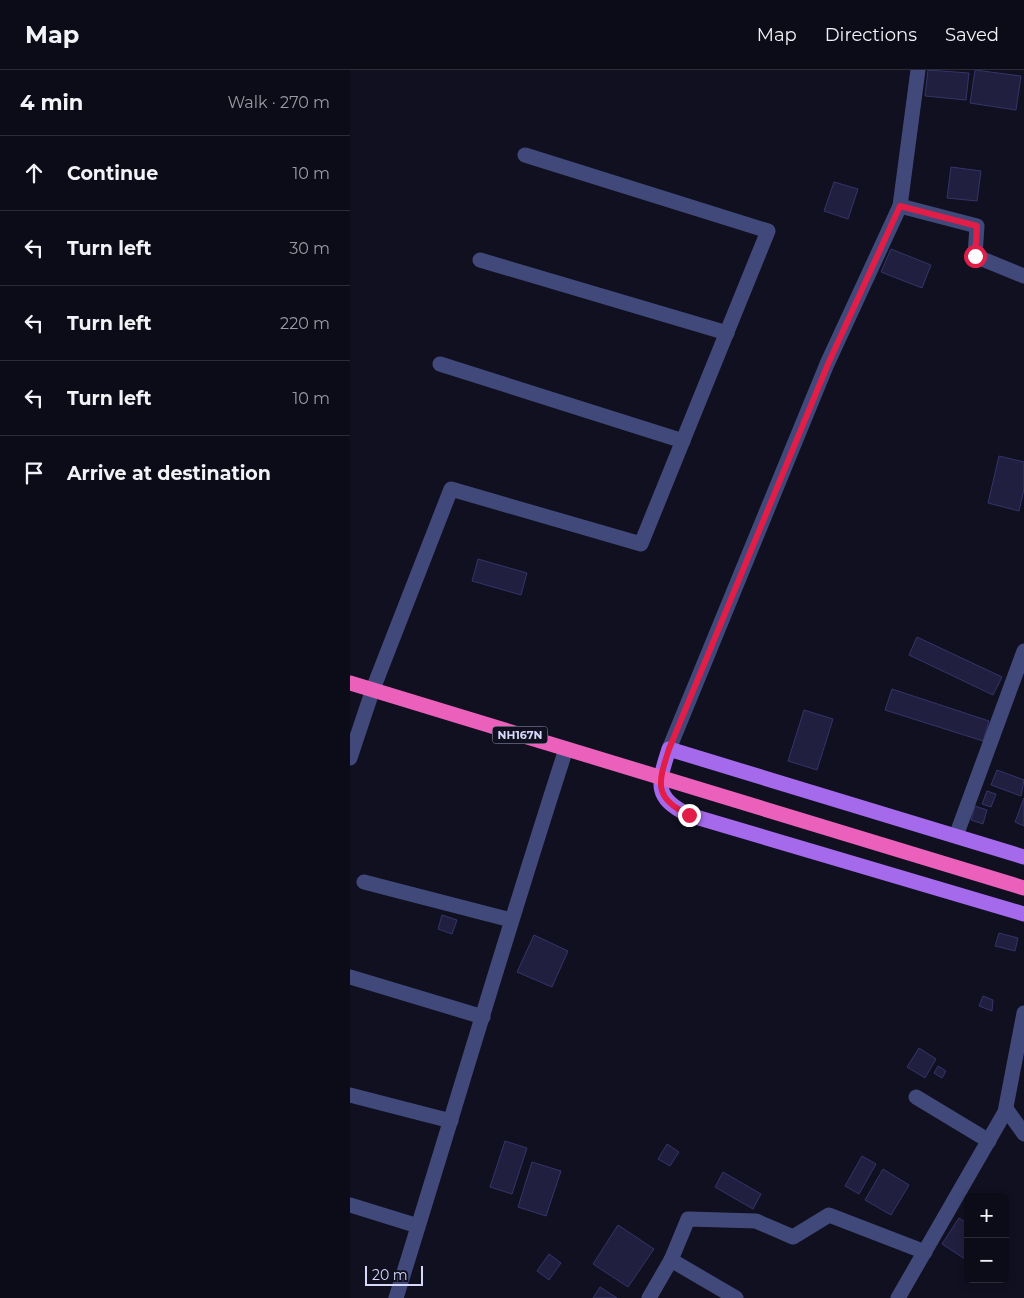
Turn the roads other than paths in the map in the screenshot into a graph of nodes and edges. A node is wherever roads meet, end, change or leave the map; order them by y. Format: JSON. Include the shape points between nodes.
{"nodes":[{"id":1,"x":918,"y":70,"type":"edge"},
{"id":2,"x":525,"y":155,"type":"dead end"},
{"id":3,"x":900,"y":206,"type":"junction"},
{"id":4,"x":480,"y":260,"type":"dead end"},
{"id":5,"x":1024,"y":276,"type":"edge"},
{"id":6,"x":727,"y":333,"type":"junction"},
{"id":7,"x":440,"y":364,"type":"dead end"},
{"id":8,"x":683,"y":441,"type":"junction"},
{"id":9,"x":1024,"y":652,"type":"edge"},
{"id":10,"x":350,"y":683,"type":"edge"},
{"id":11,"x":373,"y":690,"type":"junction"},
{"id":12,"x":566,"y":749,"type":"junction"},
{"id":13,"x":669,"y":749,"type":"junction"},
{"id":14,"x":350,"y":758,"type":"edge"},
{"id":15,"x":660,"y":778,"type":"junction"},
{"id":16,"x":956,"y":836,"type":"junction"},
{"id":17,"x":1024,"y":858,"type":"edge"},
{"id":18,"x":364,"y":882,"type":"dead end"},
{"id":19,"x":1024,"y":888,"type":"edge"},
{"id":20,"x":1024,"y":914,"type":"edge"},
{"id":21,"x":511,"y":920,"type":"junction"},
{"id":22,"x":350,"y":977,"type":"edge"},
{"id":23,"x":1024,"y":1013,"type":"edge"},
{"id":24,"x":483,"y":1016,"type":"junction"},
{"id":25,"x":350,"y":1095,"type":"edge"},
{"id":26,"x":916,"y":1097,"type":"dead end"},
{"id":27,"x":1005,"y":1112,"type":"junction"},
{"id":28,"x":451,"y":1122,"type":"junction"},
{"id":29,"x":1024,"y":1134,"type":"edge"},
{"id":30,"x":989,"y":1141,"type":"junction"},
{"id":31,"x":350,"y":1205,"type":"edge"},
{"id":32,"x":418,"y":1226,"type":"junction"},
{"id":33,"x":924,"y":1252,"type":"junction"},
{"id":34,"x":671,"y":1260,"type":"junction"},
{"id":35,"x":396,"y":1298,"type":"edge"},
{"id":36,"x":649,"y":1298,"type":"edge"},
{"id":37,"x":736,"y":1298,"type":"edge"},
{"id":38,"x":898,"y":1298,"type":"edge"}],
"edges":[{"from":1,"to":3,"type":"street"},
{"from":2,"to":6,"type":"street","via":[[768,231]]},
{"from":3,"to":5,"type":"street","via":[[977,226],[975,256]]},
{"from":3,"to":13,"type":"street","via":[[828,364]]},
{"from":4,"to":6,"type":"street"},
{"from":6,"to":8,"type":"street"},
{"from":7,"to":8,"type":"street"},
{"from":8,"to":11,"type":"street","via":[[641,544],[450,489]]},
{"from":9,"to":16,"type":"street"},
{"from":10,"to":11,"type":"highway","number":"NH167N"},
{"from":11,"to":12,"type":"highway","number":"NH167N"},
{"from":11,"to":14,"type":"street"},
{"from":12,"to":15,"type":"highway","number":"NH167N"},
{"from":12,"to":21,"type":"street"},
{"from":13,"to":15,"type":"main road"},
{"from":13,"to":16,"type":"main road"},
{"from":15,"to":19,"type":"highway","number":"NH167N"},
{"from":15,"to":20,"type":"main road","via":[[663,796],[672,807],[689,815]]},
{"from":16,"to":17,"type":"main road"},
{"from":18,"to":21,"type":"street"},
{"from":21,"to":24,"type":"street"},
{"from":22,"to":24,"type":"street"},
{"from":23,"to":27,"type":"street"},
{"from":24,"to":28,"type":"street"},
{"from":25,"to":28,"type":"street"},
{"from":26,"to":30,"type":"street"},
{"from":27,"to":29,"type":"street","via":[[1007,1110]]},
{"from":27,"to":30,"type":"street"},
{"from":28,"to":32,"type":"street"},
{"from":30,"to":33,"type":"street"},
{"from":31,"to":32,"type":"street"},
{"from":32,"to":35,"type":"street"},
{"from":33,"to":34,"type":"street","via":[[829,1215],[794,1237],[756,1221],[688,1219]]},
{"from":33,"to":38,"type":"street"},
{"from":34,"to":36,"type":"street"},
{"from":34,"to":37,"type":"street"}]}
